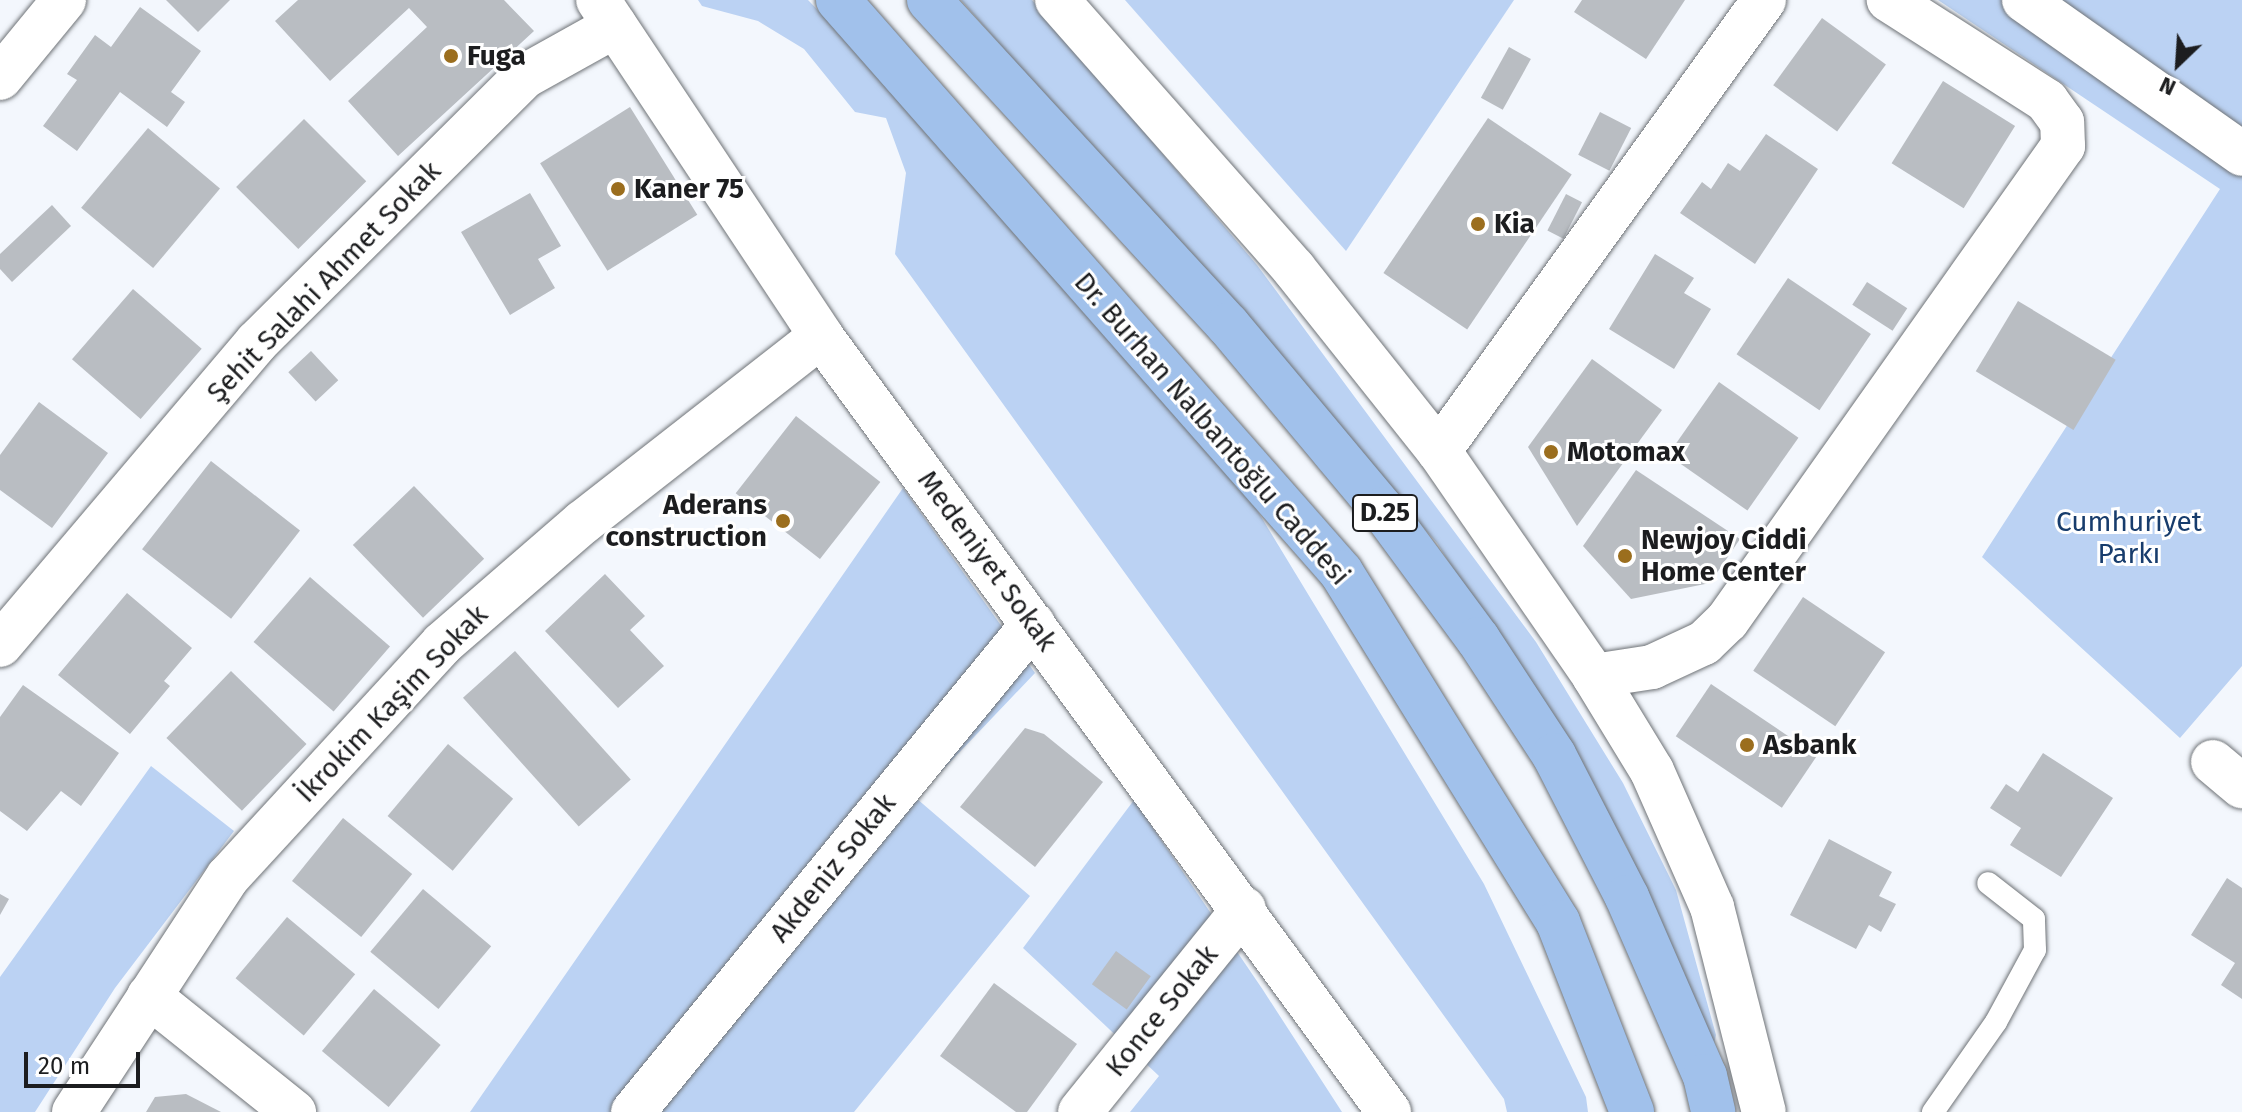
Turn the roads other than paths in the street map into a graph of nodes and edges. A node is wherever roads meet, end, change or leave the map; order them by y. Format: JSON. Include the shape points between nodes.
{"nodes":[{"id":1,"x":64,"y":0,"type":"edge"},
{"id":2,"x":838,"y":0,"type":"edge"},
{"id":3,"x":929,"y":0,"type":"edge"},
{"id":4,"x":1057,"y":0,"type":"edge"},
{"id":5,"x":1764,"y":0,"type":"edge"},
{"id":6,"x":1889,"y":0,"type":"edge"},
{"id":7,"x":2024,"y":0,"type":"edge"},
{"id":8,"x":607,"y":13,"type":"edge"},
{"id":9,"x":0,"y":78,"type":"edge"},
{"id":10,"x":2242,"y":154,"type":"edge"},
{"id":11,"x":821,"y":336,"type":"junction"},
{"id":12,"x":1439,"y":451,"type":"junction"},
{"id":13,"x":1033,"y":624,"type":"junction"},
{"id":14,"x":0,"y":645,"type":"edge"},
{"id":15,"x":1594,"y":676,"type":"junction"},
{"id":16,"x":1988,"y":883,"type":"dead end"},
{"id":17,"x":1244,"y":909,"type":"junction"},
{"id":18,"x":149,"y":996,"type":"junction"},
{"id":19,"x":74,"y":1112,"type":"edge"},
{"id":20,"x":294,"y":1112,"type":"edge"},
{"id":21,"x":633,"y":1112,"type":"edge"},
{"id":22,"x":1080,"y":1112,"type":"edge"},
{"id":23,"x":1389,"y":1112,"type":"edge"},
{"id":24,"x":1632,"y":1112,"type":"edge"},
{"id":25,"x":1713,"y":1112,"type":"edge"},
{"id":26,"x":1764,"y":1112,"type":"edge"},
{"id":27,"x":1933,"y":1112,"type":"edge"}],
"edges":[{"from":1,"to":9,"type":"street"},
{"from":2,"to":24,"type":"main road","name":"Dr. Burhan Nalbantoğlu Caddesi","number":"D.25","via":[[1341,572],[1558,922]]},
{"from":3,"to":25,"type":"main road","number":"D.25","via":[[1228,325],[1382,509],[1478,639],[1554,755],[1627,897],[1705,1076]]},
{"from":4,"to":12,"type":"street","via":[[1294,269]]},
{"from":5,"to":12,"type":"street"},
{"from":6,"to":15,"type":"street","via":[[2047,101],[2062,122],[2063,146],[1727,621],[1704,643],[1652,667]]},
{"from":7,"to":10,"type":"street"},
{"from":8,"to":11,"type":"street","name":"Medeniyet Sokak"},
{"from":8,"to":14,"type":"street","name":"Şehit Salahi Ahmet Sokak","via":[[525,76],[257,342]]},
{"from":11,"to":13,"type":"street","name":"Medeniyet Sokak"},
{"from":11,"to":18,"type":"street","name":"İkrokim Kaşim Sokak","via":[[583,522],[442,644],[228,877]]},
{"from":12,"to":15,"type":"street"},
{"from":13,"to":17,"type":"street","name":"Medeniyet Sokak"},
{"from":13,"to":21,"type":"street","name":"Akdeniz Sokak"},
{"from":15,"to":26,"type":"street","via":[[1657,780],[1712,907]]},
{"from":16,"to":27,"type":"lane","via":[[2034,919],[2035,950],[1996,1022]]},
{"from":17,"to":22,"type":"street","name":"Konce Sokak"},
{"from":17,"to":23,"type":"street","name":"Medeniyet Sokak"},
{"from":18,"to":19,"type":"street","name":"İkrokim Kaşim Sokak"},
{"from":18,"to":20,"type":"street"}]}
